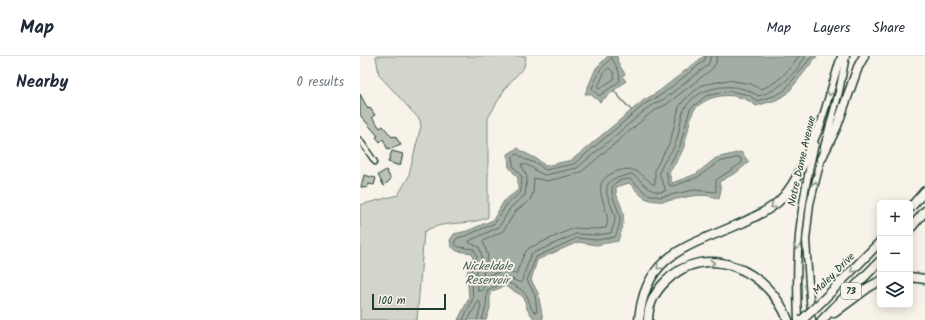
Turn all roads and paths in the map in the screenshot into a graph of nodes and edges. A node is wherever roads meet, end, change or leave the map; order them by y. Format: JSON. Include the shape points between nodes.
{"nodes":[{"id":1,"x":841,"y":56,"type":"edge"},
{"id":2,"x":846,"y":56,"type":"edge"},
{"id":3,"x":864,"y":56,"type":"edge"},
{"id":4,"x":820,"y":124,"type":"junction"},
{"id":5,"x":360,"y":140,"type":"edge"},
{"id":6,"x":821,"y":159,"type":"junction"},
{"id":7,"x":375,"y":162,"type":"dead end"},
{"id":8,"x":925,"y":191,"type":"edge"},
{"id":9,"x":913,"y":205,"type":"edge"},
{"id":10,"x":925,"y":211,"type":"edge"},
{"id":11,"x":913,"y":225,"type":"edge"},
{"id":12,"x":877,"y":245,"type":"edge"},
{"id":13,"x":877,"y":264,"type":"edge"},
{"id":14,"x":913,"y":277,"type":"edge"},
{"id":15,"x":925,"y":279,"type":"edge"},
{"id":16,"x":877,"y":282,"type":"edge"},
{"id":17,"x":806,"y":319,"type":"edge"},
{"id":18,"x":639,"y":320,"type":"edge"},
{"id":19,"x":648,"y":320,"type":"edge"},
{"id":20,"x":788,"y":320,"type":"edge"},
{"id":21,"x":823,"y":320,"type":"edge"}],
"edges":[{"from":1,"to":4,"type":"main road","name":"Notre Dame Avenue","one_way":true},
{"from":2,"to":6,"type":"main road","name":"Notre Dame Avenue"},
{"from":3,"to":6,"type":"highway","via":[[855,73],[837,126]]},
{"from":4,"to":17,"type":"main road","name":"Notre Dame Avenue","one_way":true,"via":[[800,211],[796,259]]},
{"from":4,"to":18,"type":"highway","one_way":true,"via":[[793,182],[778,202],[757,216],[686,248],[659,266],[646,286],[640,305]]},
{"from":5,"to":7,"type":"street"},
{"from":17,"to":6,"type":"main road","name":"Notre Dame Avenue","one_way":true,"via":[[806,240],[810,204]]},
{"from":8,"to":9,"type":"highway"},
{"from":10,"to":11,"type":"highway"},
{"from":12,"to":17,"type":"highway","name":"Maley Drive","number":"73","one_way":true,"bridge":true},
{"from":13,"to":21,"type":"highway","number":"73"},
{"from":14,"to":15,"type":"highway"},
{"from":16,"to":21,"type":"highway"},
{"from":19,"to":20,"type":"highway","one_way":true,"via":[[652,300],[668,279],[689,266],[710,263],[738,267],[755,277],[777,297]]}]}
